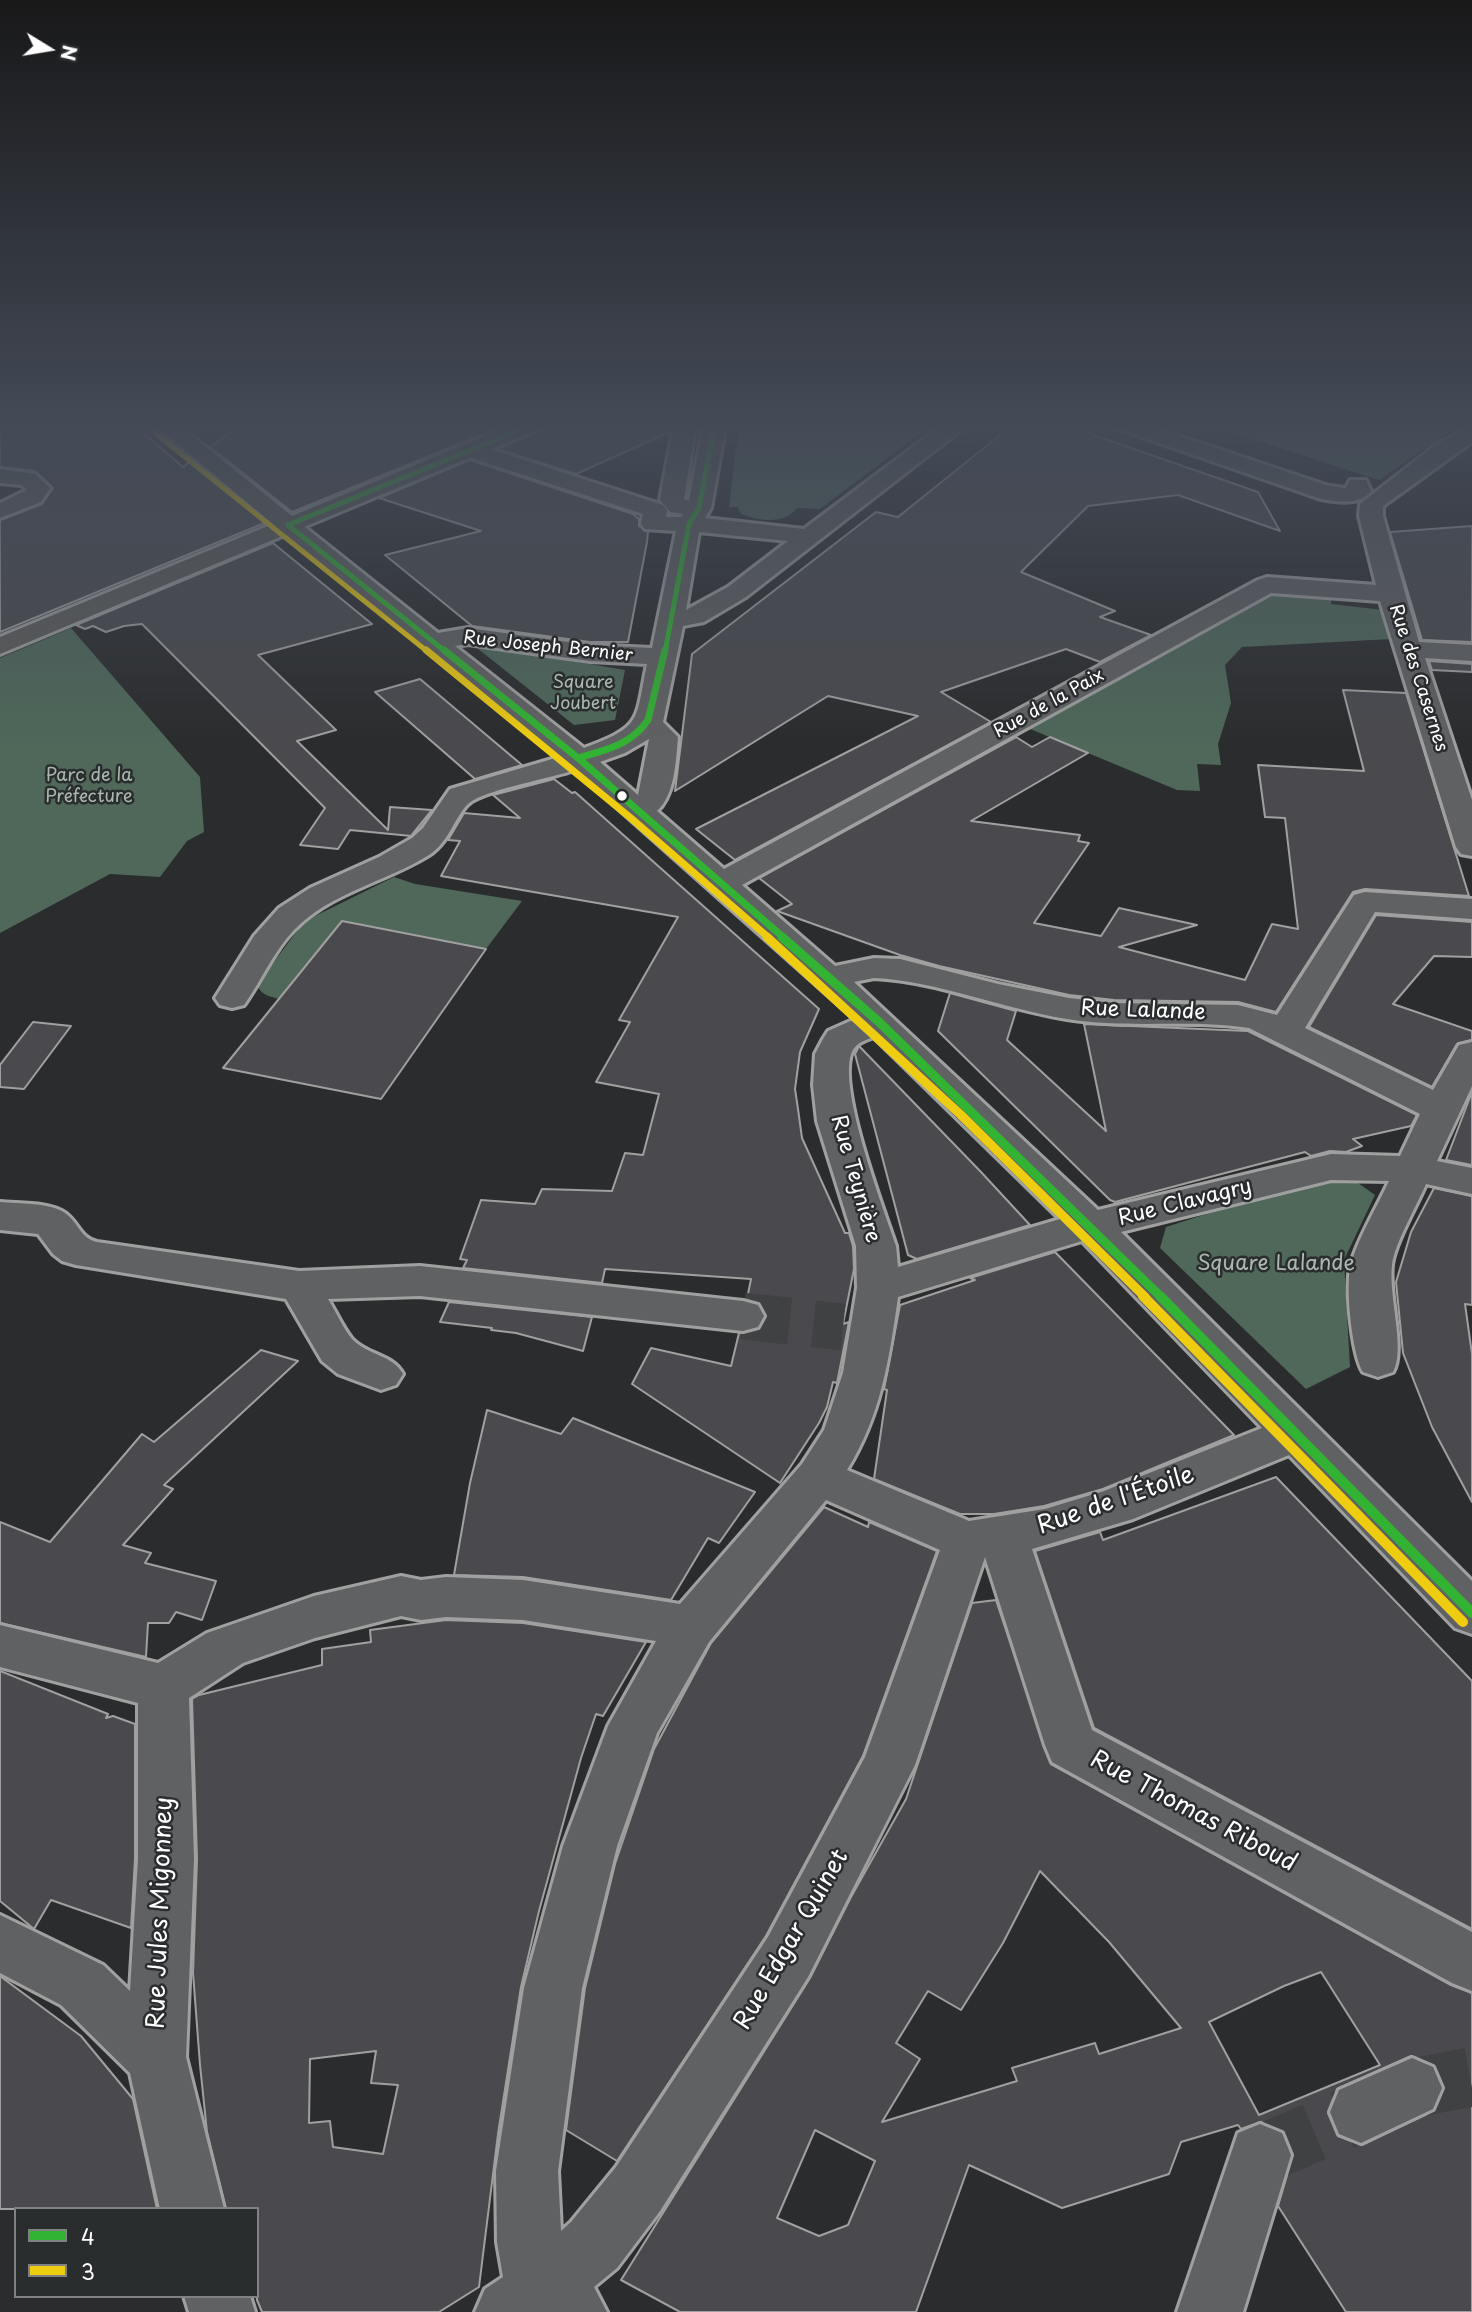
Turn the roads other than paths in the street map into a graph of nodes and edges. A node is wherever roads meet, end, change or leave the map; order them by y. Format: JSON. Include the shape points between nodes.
{"nodes":[{"id":1,"x":274,"y":531,"type":"edge"},
{"id":2,"x":295,"y":531,"type":"edge"},
{"id":3,"x":691,"y":531,"type":"edge"},
{"id":4,"x":764,"y":531,"type":"edge"},
{"id":5,"x":817,"y":531,"type":"edge"},
{"id":6,"x":1375,"y":531,"type":"edge"},
{"id":7,"x":809,"y":537,"type":"junction"},
{"id":8,"x":1391,"y":594,"type":"junction"},
{"id":9,"x":671,"y":620,"type":"junction"},
{"id":10,"x":435,"y":641,"type":"junction"},
{"id":11,"x":0,"y":646,"type":"edge"},
{"id":12,"x":1410,"y":649,"type":"junction"},
{"id":13,"x":1472,"y":653,"type":"edge"},
{"id":14,"x":661,"y":657,"type":"junction"},
{"id":15,"x":648,"y":724,"type":"junction"},
{"id":16,"x":578,"y":758,"type":"junction"},
{"id":17,"x":639,"y":812,"type":"junction"},
{"id":18,"x":1472,"y":847,"type":"edge"},
{"id":19,"x":723,"y":883,"type":"junction"},
{"id":20,"x":1472,"y":909,"type":"edge"},
{"id":21,"x":829,"y":977,"type":"junction"},
{"id":22,"x":232,"y":998,"type":"dead end"},
{"id":23,"x":878,"y":1021,"type":"junction"},
{"id":24,"x":1285,"y":1031,"type":"junction"},
{"id":25,"x":1472,"y":1053,"type":"edge"},
{"id":26,"x":1441,"y":1110,"type":"junction"},
{"id":27,"x":1414,"y":1169,"type":"junction"},
{"id":28,"x":1472,"y":1181,"type":"edge"},
{"id":29,"x":0,"y":1216,"type":"edge"},
{"id":30,"x":1091,"y":1226,"type":"junction"},
{"id":31,"x":299,"y":1286,"type":"junction"},
{"id":32,"x":878,"y":1288,"type":"junction"},
{"id":33,"x":743,"y":1316,"type":"tunnel mouth"},
{"id":34,"x":1378,"y":1361,"type":"dead end"},
{"id":35,"x":381,"y":1374,"type":"dead end"},
{"id":36,"x":1296,"y":1434,"type":"junction"},
{"id":37,"x":818,"y":1477,"type":"junction"},
{"id":38,"x":985,"y":1538,"type":"junction"},
{"id":39,"x":1472,"y":1613,"type":"edge"},
{"id":40,"x":691,"y":1626,"type":"junction"},
{"id":41,"x":0,"y":1646,"type":"edge"},
{"id":42,"x":163,"y":1686,"type":"junction"},
{"id":43,"x":0,"y":1943,"type":"edge"},
{"id":44,"x":1472,"y":1963,"type":"edge"},
{"id":45,"x":156,"y":2057,"type":"junction"},
{"id":46,"x":1260,"y":2155,"type":"dead end"},
{"id":47,"x":192,"y":2207,"type":"edge"},
{"id":48,"x":541,"y":2305,"type":"edge"},
{"id":49,"x":1210,"y":2312,"type":"edge"}],
"edges":[{"from":1,"to":11,"type":"main road"},
{"from":2,"to":10,"type":"street"},
{"from":3,"to":9,"type":"street"},
{"from":4,"to":7,"type":"street"},
{"from":5,"to":7,"type":"street"},
{"from":6,"to":8,"type":"street","name":"Rue des Casernes"},
{"from":7,"to":9,"type":"street","via":[[737,592],[695,617]]},
{"from":8,"to":12,"type":"street","name":"Rue des Casernes"},
{"from":8,"to":19,"type":"street","name":"Rue de la Paix","via":[[1267,585]]},
{"from":9,"to":14,"type":"street"},
{"from":10,"to":14,"type":"street","name":"Rue Joseph Bernier","via":[[484,637],[590,653]]},
{"from":10,"to":16,"type":"street"},
{"from":12,"to":13,"type":"street"},
{"from":12,"to":18,"type":"street","name":"Rue des Casernes"},
{"from":14,"to":15,"type":"street"},
{"from":15,"to":16,"type":"street","via":[[634,739]]},
{"from":15,"to":17,"type":"street","via":[[664,737],[662,758],[652,800]]},
{"from":16,"to":17,"type":"street"},
{"from":16,"to":22,"type":"street","via":[[461,795],[426,844],[290,916]]},
{"from":17,"to":19,"type":"street"},
{"from":19,"to":21,"type":"street"},
{"from":20,"to":24,"type":"street","via":[[1365,902]]},
{"from":21,"to":23,"type":"street"},
{"from":21,"to":24,"type":"street","name":"Rue Lalande","via":[[874,968],[901,970],[1054,1006],[1123,1014],[1233,1014]]},
{"from":23,"to":30,"type":"street"},
{"from":23,"to":32,"type":"street","name":"Rue Teynière","via":[[841,1039],[833,1054],[831,1085],[836,1121],[876,1246]]},
{"from":24,"to":26,"type":"street","name":"Rue Lalande"},
{"from":25,"to":26,"type":"street"},
{"from":26,"to":27,"type":"street"},
{"from":27,"to":28,"type":"street","name":"Rue Clavagry"},
{"from":27,"to":30,"type":"street","name":"Rue Clavagry","via":[[1331,1167]]},
{"from":27,"to":34,"type":"street","via":[[1371,1263]]},
{"from":29,"to":31,"type":"street","via":[[49,1221],[76,1251],[97,1256]]},
{"from":30,"to":32,"type":"street","name":"Rue Clavagry"},
{"from":30,"to":36,"type":"street"},
{"from":31,"to":33,"type":"street","via":[[391,1281],[454,1284]]},
{"from":31,"to":35,"type":"street","via":[[337,1350],[353,1363]]},
{"from":32,"to":37,"type":"street","name":"Rue Teynière","via":[[857,1329],[865,1373],[845,1435]]},
{"from":36,"to":38,"type":"street","name":"Rue de l'Étoile","via":[[1116,1506],[1045,1528]]},
{"from":36,"to":39,"type":"street"},
{"from":37,"to":38,"type":"street"},
{"from":37,"to":40,"type":"street","name":"Rue Teynière"},
{"from":38,"to":44,"type":"street","name":"Rue Thomas Riboud","via":[[1071,1745]]},
{"from":38,"to":48,"type":"street","name":"Rue Edgar Quinet","via":[[889,1765],[788,1957],[638,2189]]},
{"from":40,"to":42,"type":"street","via":[[523,1600],[401,1596],[314,1617],[225,1648]]},
{"from":40,"to":48,"type":"street","name":"Rue Teynière","via":[[634,1726],[590,1846],[553,1987],[527,2171],[529,2242]]},
{"from":41,"to":42,"type":"street"},
{"from":42,"to":45,"type":"street","name":"Rue Jules Migonney","via":[[166,1859]]},
{"from":43,"to":45,"type":"street","via":[[82,1985]]},
{"from":45,"to":47,"type":"street","name":"Rue Jules Migonney"},
{"from":46,"to":49,"type":"street"}]}
